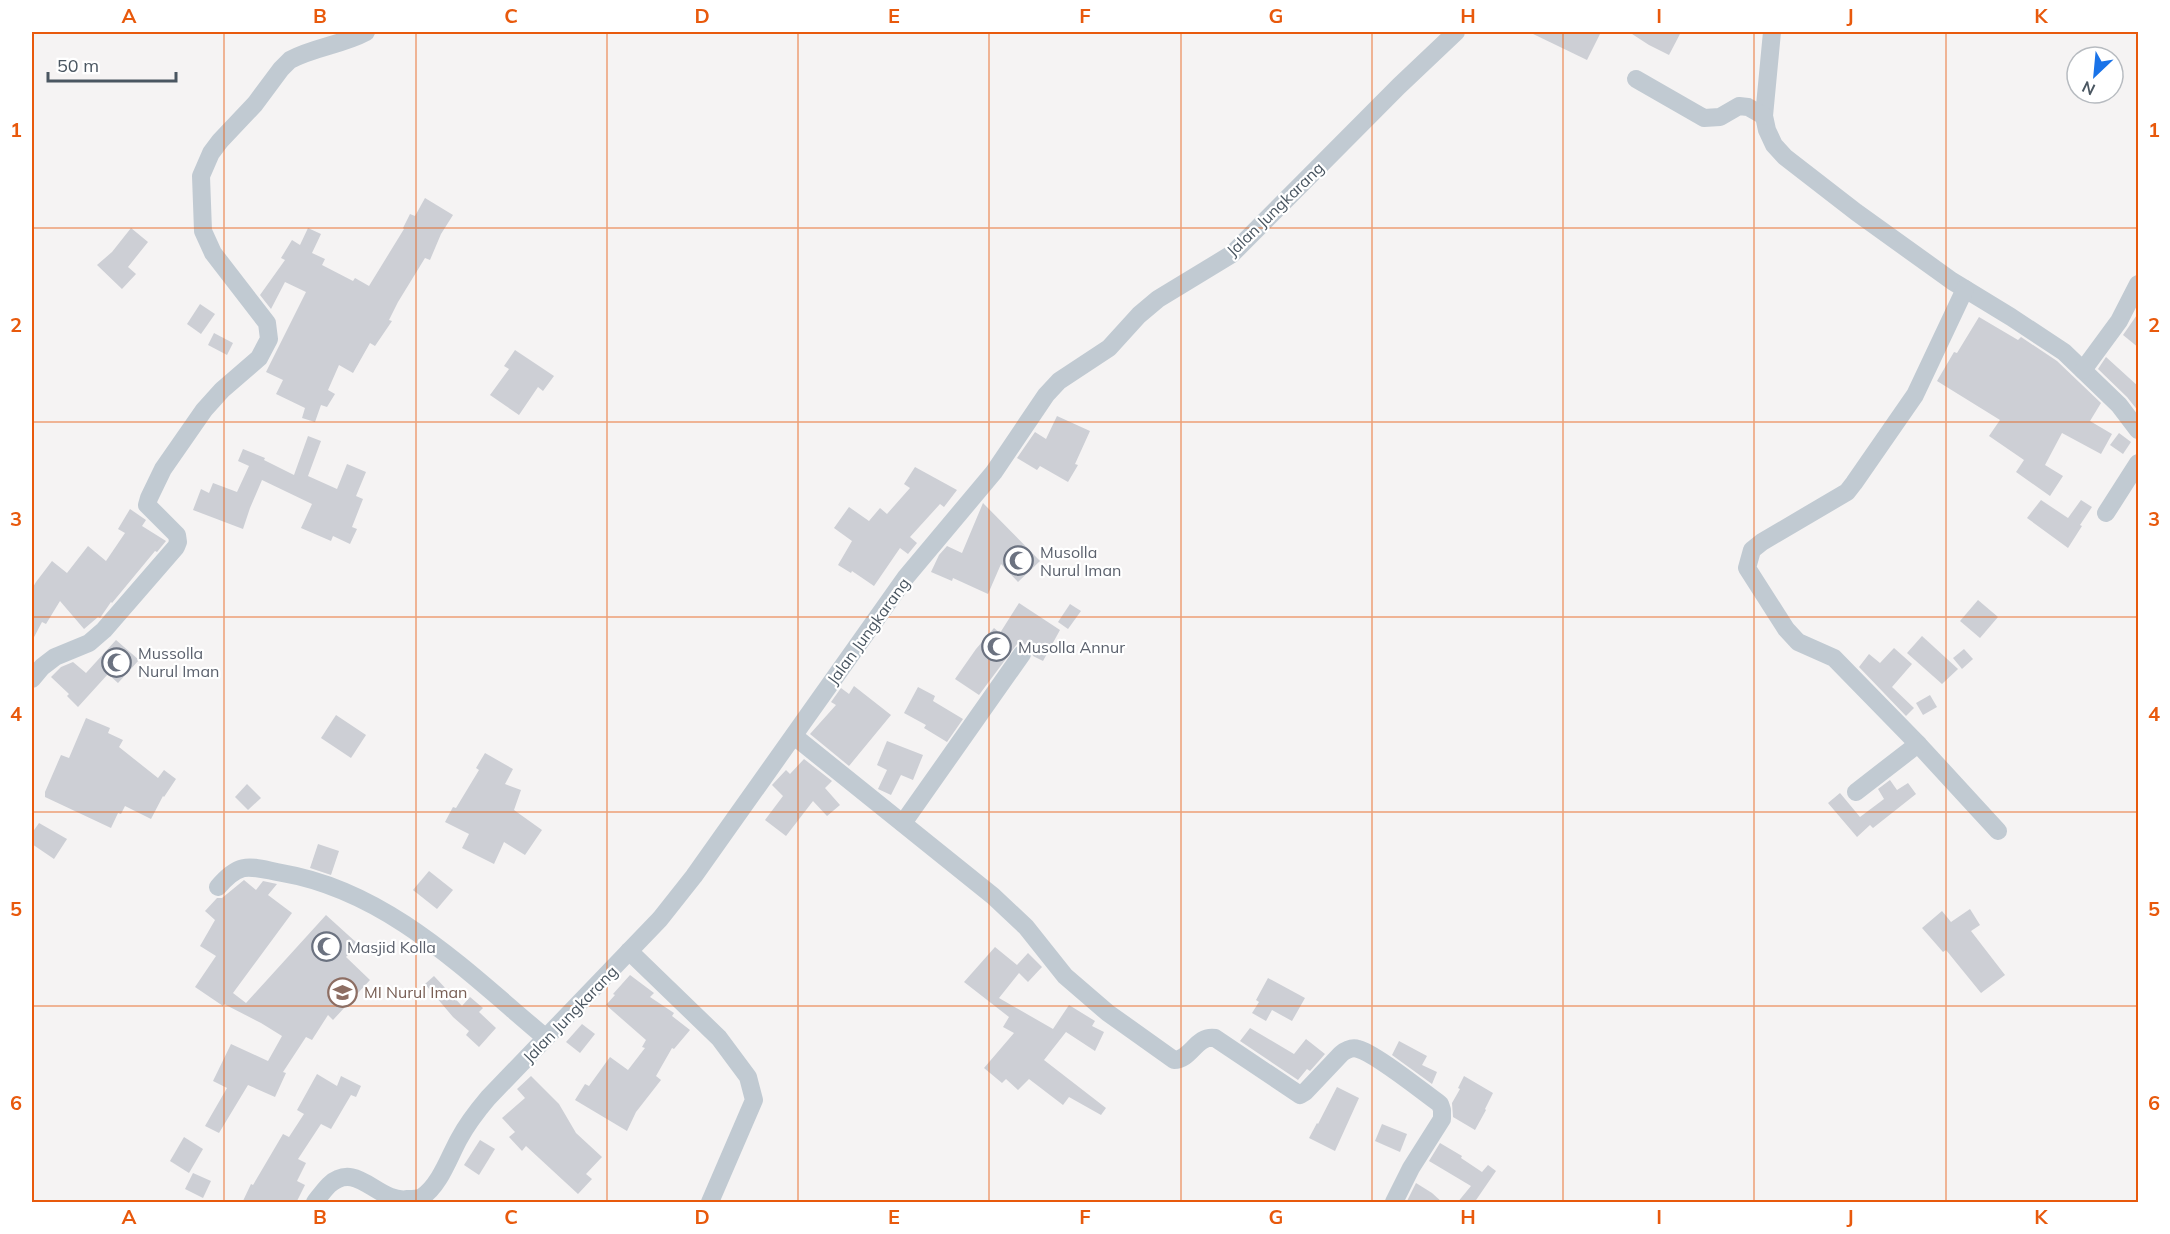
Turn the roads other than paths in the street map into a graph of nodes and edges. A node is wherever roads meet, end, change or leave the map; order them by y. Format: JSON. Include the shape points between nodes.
{"nodes":[{"id":1,"x":366,"y":32,"type":"edge"},
{"id":2,"x":1456,"y":32,"type":"edge"},
{"id":3,"x":1772,"y":32,"type":"edge"},
{"id":4,"x":1636,"y":79,"type":"dead end"},
{"id":5,"x":1764,"y":116,"type":"junction"},
{"id":6,"x":2139,"y":284,"type":"edge"},
{"id":7,"x":1965,"y":289,"type":"junction"},
{"id":8,"x":2083,"y":370,"type":"junction"},
{"id":9,"x":2139,"y":430,"type":"edge"},
{"id":10,"x":2139,"y":463,"type":"edge"},
{"id":11,"x":2106,"y":513,"type":"dead end"},
{"id":12,"x":1022,"y":654,"type":"dead end"},
{"id":13,"x":32,"y":679,"type":"edge"},
{"id":14,"x":794,"y":736,"type":"junction"},
{"id":15,"x":1918,"y":744,"type":"junction"},
{"id":16,"x":1856,"y":792,"type":"dead end"},
{"id":17,"x":903,"y":823,"type":"junction"},
{"id":18,"x":1998,"y":831,"type":"dead end"},
{"id":19,"x":218,"y":887,"type":"dead end"},
{"id":20,"x":629,"y":951,"type":"junction"},
{"id":21,"x":546,"y":1038,"type":"junction"},
{"id":22,"x":315,"y":1203,"type":"edge"},
{"id":23,"x":710,"y":1203,"type":"edge"},
{"id":24,"x":1394,"y":1203,"type":"edge"}],
"edges":[{"from":1,"to":13,"type":"street","via":[[290,60],[211,153],[201,176],[203,231],[213,253],[267,323],[269,339],[259,358],[204,410],[163,469],[149,498],[147,506],[177,535],[176,547],[104,630],[89,643],[55,657]]},
{"from":2,"to":14,"type":"street","name":"Jalan Jungkarang","via":[[1232,254],[1158,299],[1109,348],[1059,381],[994,472],[906,578]]},
{"from":3,"to":5,"type":"street"},
{"from":4,"to":5,"type":"street","via":[[1704,118],[1720,117],[1739,106],[1748,106]]},
{"from":5,"to":7,"type":"street","via":[[1774,145],[1785,157]]},
{"from":6,"to":8,"type":"street","via":[[2119,321]]},
{"from":7,"to":8,"type":"street","via":[[2064,352]]},
{"from":7,"to":15,"type":"street","via":[[1915,395],[1847,492],[1757,546],[1747,568],[1798,642],[1834,658]]},
{"from":8,"to":9,"type":"street"},
{"from":10,"to":11,"type":"street"},
{"from":12,"to":17,"type":"street"},
{"from":14,"to":17,"type":"street"},
{"from":14,"to":20,"type":"street","name":"Jalan Jungkarang","via":[[694,876]]},
{"from":15,"to":16,"type":"street"},
{"from":15,"to":18,"type":"street"},
{"from":17,"to":24,"type":"street","via":[[1026,927],[1073,984],[1174,1060],[1183,1058],[1203,1040],[1215,1038],[1300,1095],[1341,1054],[1357,1048],[1440,1104],[1442,1119]]},
{"from":19,"to":21,"type":"street","via":[[229,874],[251,867],[298,875],[345,891],[389,912],[445,953]]},
{"from":20,"to":21,"type":"street","name":"Jalan Jungkarang"},
{"from":20,"to":23,"type":"street","via":[[719,1038],[748,1077],[754,1100]]},
{"from":21,"to":22,"type":"street","name":"Jalan Jungkarang","via":[[472,1118],[438,1178],[421,1198],[389,1198],[361,1180],[346,1176],[331,1183]]}]}
